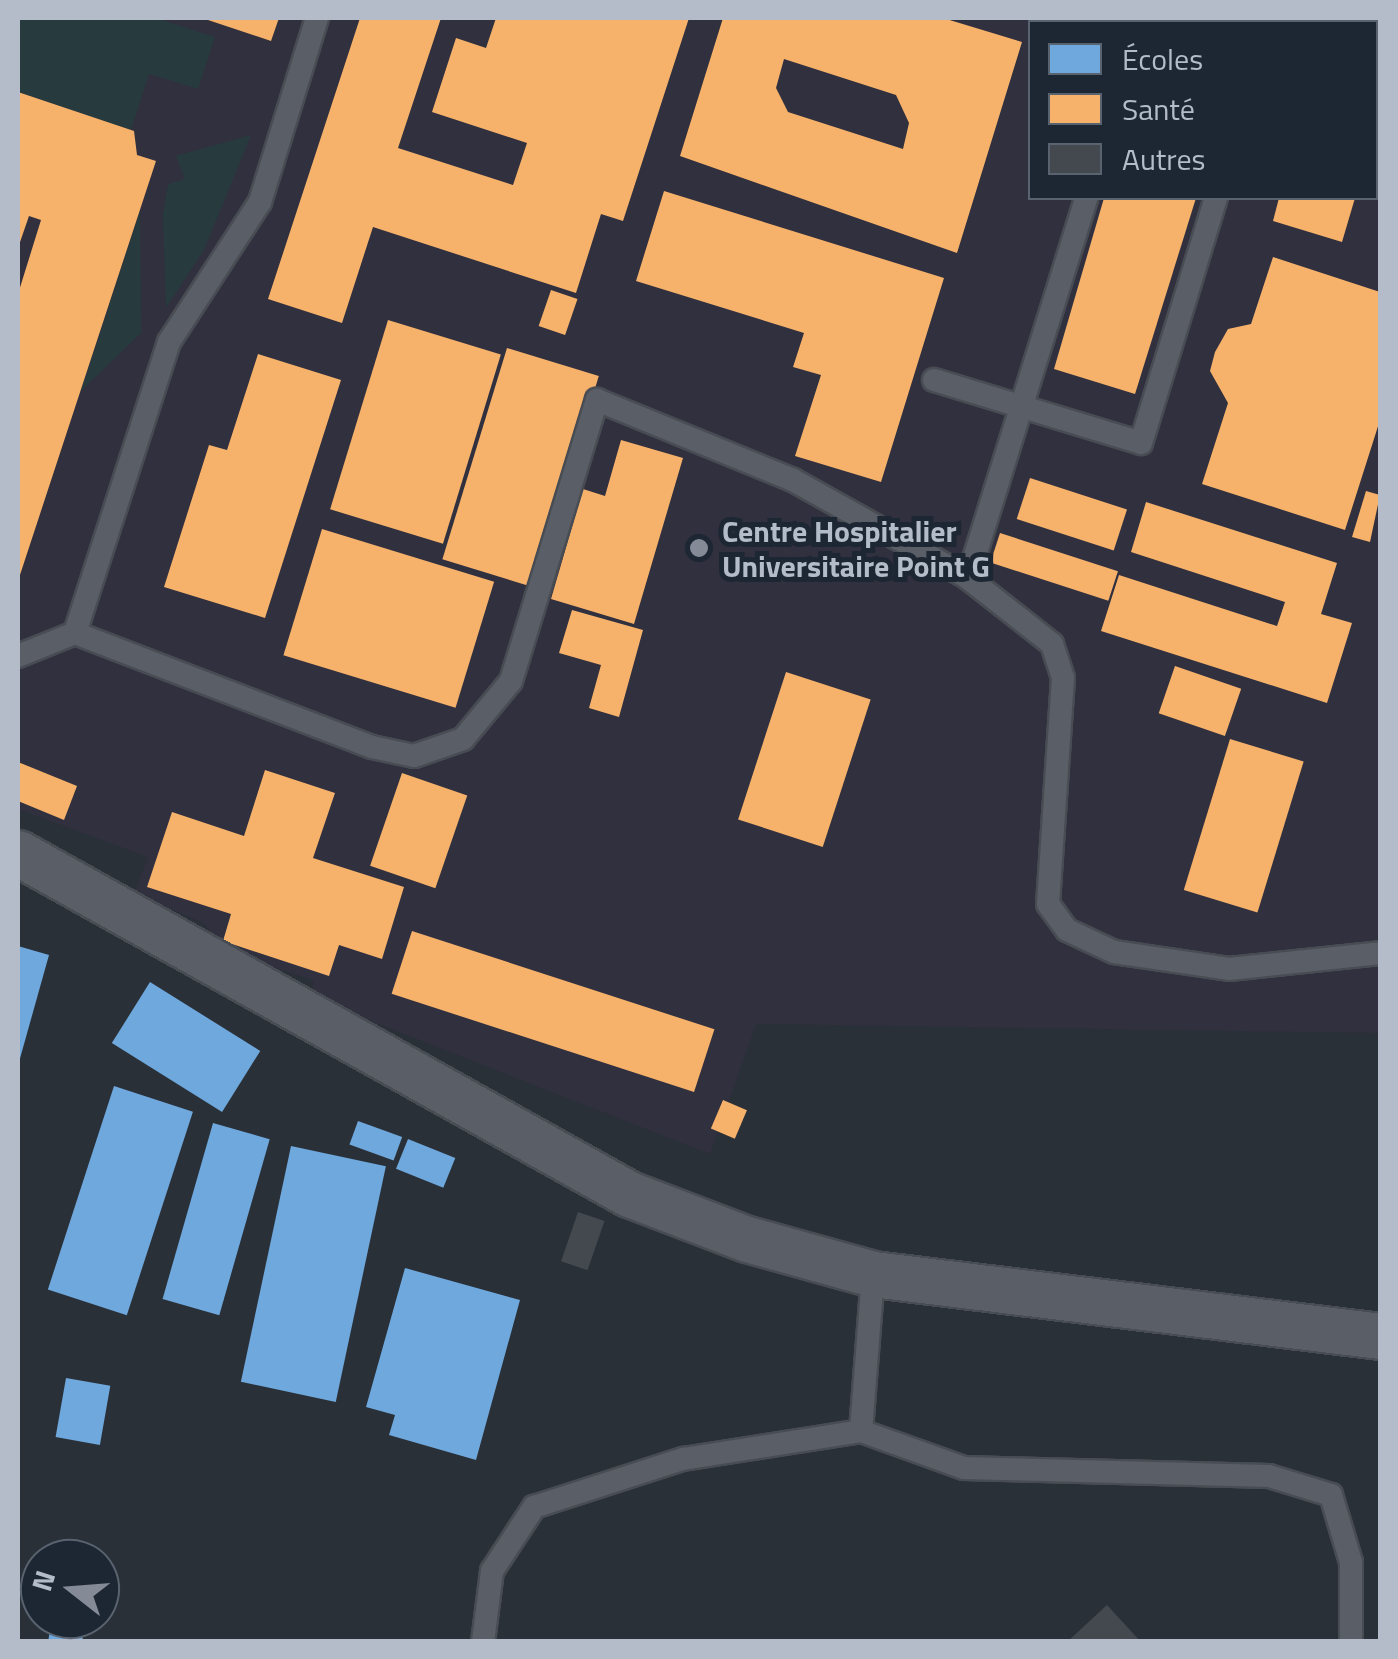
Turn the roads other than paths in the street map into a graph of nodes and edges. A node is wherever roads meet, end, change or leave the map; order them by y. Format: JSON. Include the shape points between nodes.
{"nodes":[{"id":1,"x":317,"y":18,"type":"edge"},
{"id":2,"x":1085,"y":200,"type":"edge"},
{"id":3,"x":1215,"y":200,"type":"edge"},
{"id":4,"x":934,"y":380,"type":"dead end"},
{"id":5,"x":1022,"y":407,"type":"junction"},
{"id":6,"x":968,"y":578,"type":"junction"},
{"id":7,"x":75,"y":633,"type":"junction"},
{"id":8,"x":18,"y":656,"type":"edge"},
{"id":9,"x":18,"y":853,"type":"edge"},
{"id":10,"x":1380,"y":954,"type":"edge"},
{"id":11,"x":872,"y":1274,"type":"junction"},
{"id":12,"x":1380,"y":1336,"type":"edge"},
{"id":13,"x":862,"y":1430,"type":"junction"},
{"id":14,"x":483,"y":1642,"type":"edge"},
{"id":15,"x":1351,"y":1642,"type":"edge"}],
"edges":[{"from":1,"to":7,"type":"lane","via":[[260,202],[170,342]]},
{"from":2,"to":5,"type":"lane"},
{"from":3,"to":5,"type":"lane","via":[[1141,443]]},
{"from":4,"to":5,"type":"lane"},
{"from":5,"to":6,"type":"lane"},
{"from":6,"to":7,"type":"lane","via":[[792,480],[597,400],[511,681],[463,739],[414,756],[372,747]]},
{"from":6,"to":10,"type":"lane","via":[[1052,644],[1062,678],[1048,904],[1067,930],[1114,952],[1228,969]]},
{"from":7,"to":8,"type":"lane"},
{"from":9,"to":11,"type":"street","via":[[629,1194]]},
{"from":11,"to":12,"type":"street"},
{"from":11,"to":13,"type":"lane"},
{"from":13,"to":14,"type":"lane","via":[[684,1458],[534,1507],[492,1571]]},
{"from":13,"to":15,"type":"lane","via":[[964,1468],[1269,1476],[1331,1496],[1351,1562]]}]}
